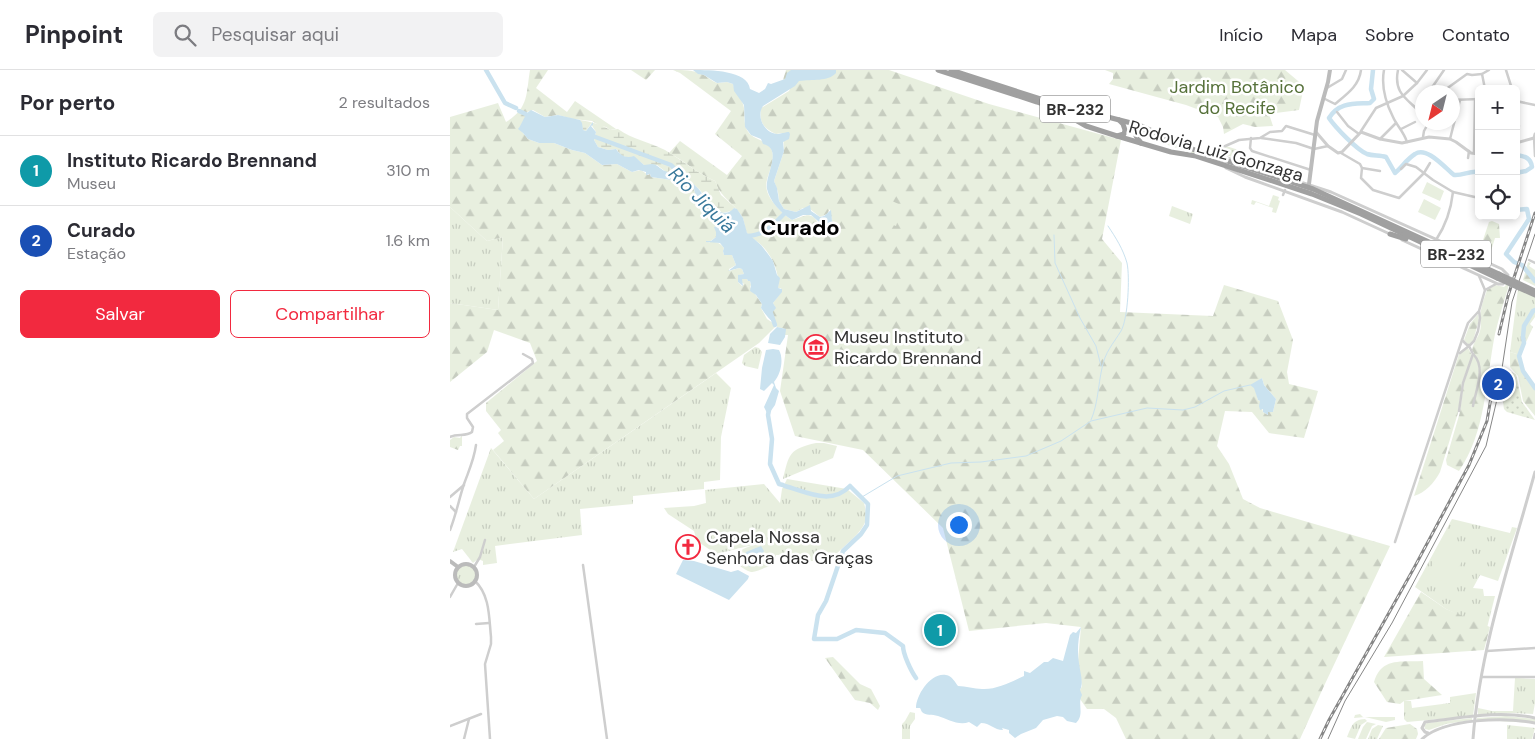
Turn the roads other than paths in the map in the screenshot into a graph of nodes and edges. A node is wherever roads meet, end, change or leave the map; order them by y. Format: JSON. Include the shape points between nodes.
{"nodes":[{"id":1,"x":938,"y":70,"type":"edge"},
{"id":2,"x":951,"y":70,"type":"edge"},
{"id":3,"x":1330,"y":70,"type":"edge"},
{"id":4,"x":1346,"y":70,"type":"edge"},
{"id":5,"x":1361,"y":70,"type":"edge"},
{"id":6,"x":1384,"y":70,"type":"edge"},
{"id":7,"x":1398,"y":70,"type":"edge"},
{"id":8,"x":1402,"y":70,"type":"edge"},
{"id":9,"x":1427,"y":70,"type":"edge"},
{"id":10,"x":1444,"y":70,"type":"edge"},
{"id":11,"x":1470,"y":70,"type":"edge"},
{"id":12,"x":1488,"y":70,"type":"edge"},
{"id":13,"x":1506,"y":70,"type":"edge"},
{"id":14,"x":1482,"y":74,"type":"junction"},
{"id":15,"x":1470,"y":75,"type":"junction"},
{"id":16,"x":1329,"y":79,"type":"junction"},
{"id":17,"x":1335,"y":83,"type":"junction"},
{"id":18,"x":1417,"y":83,"type":"junction"},
{"id":19,"x":1434,"y":85,"type":"edge"},
{"id":20,"x":1451,"y":85,"type":"edge"},
{"id":21,"x":1484,"y":85,"type":"edge"},
{"id":22,"x":1511,"y":85,"type":"edge"},
{"id":23,"x":1327,"y":88,"type":"junction"},
{"id":24,"x":1403,"y":96,"type":"junction"},
{"id":25,"x":1323,"y":98,"type":"junction"},
{"id":26,"x":1475,"y":99,"type":"edge"},
{"id":27,"x":1460,"y":100,"type":"edge"},
{"id":28,"x":1520,"y":102,"type":"edge"},
{"id":29,"x":1388,"y":104,"type":"junction"},
{"id":30,"x":1535,"y":105,"type":"edge"},
{"id":31,"x":1415,"y":107,"type":"edge"},
{"id":32,"x":1337,"y":112,"type":"dead end"},
{"id":33,"x":1118,"y":119,"type":"junction"},
{"id":34,"x":1415,"y":122,"type":"dead end"},
{"id":35,"x":1396,"y":123,"type":"junction"},
{"id":36,"x":1401,"y":129,"type":"junction"},
{"id":37,"x":1149,"y":130,"type":"junction"},
{"id":38,"x":1425,"y":130,"type":"edge"},
{"id":39,"x":1452,"y":130,"type":"edge"},
{"id":40,"x":1360,"y":133,"type":"junction"},
{"id":41,"x":1316,"y":134,"type":"junction"},
{"id":42,"x":1117,"y":136,"type":"junction"},
{"id":43,"x":1534,"y":136,"type":"edge"},
{"id":44,"x":1423,"y":137,"type":"junction"},
{"id":45,"x":1251,"y":138,"type":"junction"},
{"id":46,"x":1260,"y":138,"type":"junction"},
{"id":47,"x":1380,"y":139,"type":"junction"},
{"id":48,"x":1450,"y":139,"type":"junction"},
{"id":49,"x":1520,"y":141,"type":"edge"},
{"id":50,"x":1407,"y":142,"type":"junction"},
{"id":51,"x":1142,"y":144,"type":"junction"},
{"id":52,"x":1328,"y":146,"type":"junction"},
{"id":53,"x":1224,"y":147,"type":"dead end"},
{"id":54,"x":1314,"y":149,"type":"junction"},
{"id":55,"x":1197,"y":151,"type":"junction"},
{"id":56,"x":1469,"y":151,"type":"junction"},
{"id":57,"x":1340,"y":153,"type":"junction"},
{"id":58,"x":1475,"y":154,"type":"edge"},
{"id":59,"x":1535,"y":156,"type":"edge"},
{"id":60,"x":1468,"y":158,"type":"dead end"},
{"id":61,"x":1217,"y":162,"type":"junction"},
{"id":62,"x":1430,"y":162,"type":"dead end"},
{"id":63,"x":1362,"y":168,"type":"junction"},
{"id":64,"x":1401,"y":169,"type":"dead end"},
{"id":65,"x":1311,"y":170,"type":"junction"},
{"id":66,"x":1380,"y":171,"type":"dead end"},
{"id":67,"x":1424,"y":173,"type":"junction"},
{"id":68,"x":1309,"y":184,"type":"junction"},
{"id":69,"x":1278,"y":188,"type":"junction"},
{"id":70,"x":1284,"y":190,"type":"junction"},
{"id":71,"x":1276,"y":192,"type":"dead end"},
{"id":72,"x":1453,"y":192,"type":"junction"},
{"id":73,"x":1283,"y":195,"type":"dead end"},
{"id":74,"x":1475,"y":197,"type":"edge"},
{"id":75,"x":1398,"y":223,"type":"junction"},
{"id":76,"x":1390,"y":234,"type":"junction"},
{"id":77,"x":1414,"y":234,"type":"junction"},
{"id":78,"x":1436,"y":240,"type":"junction"},
{"id":79,"x":1424,"y":244,"type":"junction"},
{"id":80,"x":1529,"y":260,"type":"dead end"},
{"id":81,"x":1535,"y":262,"type":"edge"},
{"id":82,"x":1478,"y":275,"type":"junction"},
{"id":83,"x":1498,"y":278,"type":"junction"},
{"id":84,"x":1485,"y":290,"type":"junction"},
{"id":85,"x":1535,"y":291,"type":"edge"},
{"id":86,"x":1535,"y":295,"type":"edge"},
{"id":87,"x":1479,"y":311,"type":"junction"},
{"id":88,"x":1462,"y":340,"type":"junction"},
{"id":89,"x":1469,"y":346,"type":"junction"},
{"id":90,"x":523,"y":354,"type":"dead end"},
{"id":91,"x":1458,"y":354,"type":"junction"},
{"id":92,"x":1473,"y":354,"type":"junction"},
{"id":93,"x":1473,"y":406,"type":"dead end"},
{"id":94,"x":1459,"y":411,"type":"dead end"},
{"id":95,"x":450,"y":438,"type":"edge"},
{"id":96,"x":476,"y":445,"type":"dead end"},
{"id":97,"x":1535,"y":472,"type":"edge"},
{"id":98,"x":465,"y":484,"type":"junction"},
{"id":99,"x":450,"y":498,"type":"edge"},
{"id":100,"x":450,"y":506,"type":"edge"},
{"id":101,"x":456,"y":512,"type":"junction"},
{"id":102,"x":450,"y":530,"type":"edge"},
{"id":103,"x":486,"y":540,"type":"dead end"},
{"id":104,"x":1395,"y":542,"type":"dead end"},
{"id":105,"x":450,"y":563,"type":"edge"},
{"id":106,"x":583,"y":565,"type":"dead end"},
{"id":107,"x":474,"y":567,"type":"junction"},
{"id":108,"x":456,"y":569,"type":"junction"},
{"id":109,"x":475,"y":581,"type":"junction"},
{"id":110,"x":458,"y":583,"type":"junction"},
{"id":111,"x":450,"y":597,"type":"edge"},
{"id":112,"x":476,"y":624,"type":"dead end"},
{"id":113,"x":489,"y":624,"type":"junction"},
{"id":114,"x":1535,"y":648,"type":"edge"},
{"id":115,"x":1487,"y":651,"type":"junction"},
{"id":116,"x":1482,"y":677,"type":"junction"},
{"id":117,"x":1535,"y":677,"type":"edge"},
{"id":118,"x":481,"y":714,"type":"dead end"},
{"id":119,"x":1475,"y":717,"type":"junction"},
{"id":120,"x":1535,"y":718,"type":"edge"},
{"id":121,"x":469,"y":719,"type":"junction"},
{"id":122,"x":1474,"y":722,"type":"junction"},
{"id":123,"x":1535,"y":723,"type":"edge"},
{"id":124,"x":450,"y":726,"type":"edge"},
{"id":125,"x":1428,"y":733,"type":"junction"},
{"id":126,"x":1535,"y":734,"type":"edge"},
{"id":127,"x":464,"y":739,"type":"edge"},
{"id":128,"x":490,"y":739,"type":"edge"},
{"id":129,"x":607,"y":739,"type":"edge"},
{"id":130,"x":1422,"y":739,"type":"edge"},
{"id":131,"x":1473,"y":739,"type":"edge"},
{"id":132,"x":1534,"y":739,"type":"edge"}],
"edges":[{"from":1,"to":42,"type":"highway","name":"Rodovia Luiz Gonzaga","number":"BR-232","via":[[1037,102],[1086,126]]},
{"from":2,"to":33,"type":"highway","name":"Rodovia Luiz Gonzaga","number":"BR-232","via":[[1053,103]]},
{"from":3,"to":16,"type":"main road"},
{"from":4,"to":17,"type":"street"},
{"from":5,"to":25,"type":"street","via":[[1356,85],[1335,104]]},
{"from":6,"to":29,"type":"street","via":[[1383,87]]},
{"from":7,"to":24,"type":"street","via":[[1396,82]]},
{"from":8,"to":18,"type":"street"},
{"from":9,"to":18,"type":"street"},
{"from":10,"to":19,"type":"street"},
{"from":11,"to":15,"type":"street"},
{"from":12,"to":14,"type":"street"},
{"from":13,"to":22,"type":"street"},
{"from":14,"to":15,"type":"street"},
{"from":14,"to":21,"type":"street"},
{"from":15,"to":20,"type":"street","via":[[1464,75]]},
{"from":16,"to":17,"type":"street"},
{"from":16,"to":23,"type":"main road"},
{"from":17,"to":23,"type":"street"},
{"from":18,"to":24,"type":"street"},
{"from":23,"to":25,"type":"main road"},
{"from":24,"to":29,"type":"street"},
{"from":24,"to":31,"type":"street"},
{"from":25,"to":41,"type":"main road"},
{"from":26,"to":27,"type":"street"},
{"from":28,"to":30,"type":"street"},
{"from":29,"to":35,"type":"street"},
{"from":29,"to":40,"type":"street","via":[[1375,109]]},
{"from":32,"to":40,"type":"street","via":[[1348,126]]},
{"from":33,"to":37,"type":"highway","name":"Rodovia Luiz Gonzaga","number":"BR-232"},
{"from":33,"to":42,"type":"highway","via":[[1125,130],[1124,134]]},
{"from":34,"to":36,"type":"street"},
{"from":35,"to":36,"type":"street"},
{"from":35,"to":47,"type":"street"},
{"from":36,"to":50,"type":"street"},
{"from":37,"to":51,"type":"highway","via":[[1137,132]]},
{"from":37,"to":55,"type":"highway","name":"Rodovia Luiz Gonzaga","number":"BR-232"},
{"from":38,"to":44,"type":"street"},
{"from":39,"to":48,"type":"street"},
{"from":40,"to":47,"type":"street"},
{"from":40,"to":57,"type":"street"},
{"from":41,"to":46,"type":"street","via":[[1286,126],[1282,131],[1270,132]]},
{"from":41,"to":52,"type":"street"},
{"from":41,"to":54,"type":"main road"},
{"from":42,"to":51,"type":"highway","name":"Rodovia Luiz Gonzaga","number":"BR-232"},
{"from":43,"to":49,"type":"street"},
{"from":43,"to":59,"type":"street"},
{"from":44,"to":48,"type":"street"},
{"from":44,"to":50,"type":"street"},
{"from":45,"to":46,"type":"street"},
{"from":45,"to":53,"type":"street"},
{"from":45,"to":65,"type":"street","via":[[1251,150]]},
{"from":46,"to":54,"type":"street"},
{"from":47,"to":50,"type":"street"},
{"from":48,"to":56,"type":"street"},
{"from":51,"to":61,"type":"highway","name":"Rodovia Luiz Gonzaga","number":"BR-232"},
{"from":52,"to":54,"type":"street"},
{"from":52,"to":57,"type":"street"},
{"from":54,"to":65,"type":"main road"},
{"from":55,"to":68,"type":"street"},
{"from":55,"to":77,"type":"highway","name":"Rodovia Luiz Gonzaga","number":"BR-232","via":[[1313,189]]},
{"from":56,"to":58,"type":"street"},
{"from":56,"to":60,"type":"street"},
{"from":57,"to":63,"type":"street"},
{"from":61,"to":69,"type":"street","via":[[1238,174]]},
{"from":61,"to":79,"type":"highway","name":"Rodovia Luiz Gonzaga","number":"BR-232","via":[[1333,202]]},
{"from":62,"to":67,"type":"street"},
{"from":63,"to":66,"type":"street"},
{"from":63,"to":67,"type":"street","via":[[1361,178],[1370,188],[1399,198]]},
{"from":64,"to":67,"type":"street","via":[[1406,164]]},
{"from":65,"to":68,"type":"main road"},
{"from":67,"to":72,"type":"street"},
{"from":68,"to":75,"type":"street"},
{"from":69,"to":70,"type":"street"},
{"from":69,"to":71,"type":"street"},
{"from":70,"to":73,"type":"street"},
{"from":70,"to":76,"type":"street"},
{"from":72,"to":74,"type":"street"},
{"from":72,"to":78,"type":"street","via":[[1449,213]]},
{"from":75,"to":77,"type":"highway"},
{"from":75,"to":78,"type":"street"},
{"from":76,"to":79,"type":"highway"},
{"from":76,"to":82,"type":"street"},
{"from":77,"to":83,"type":"highway","name":"Rodovia Luiz Gonzaga","number":"BR-232"},
{"from":78,"to":83,"type":"street","via":[[1505,270],[1508,275],[1506,281],[1501,284]]},
{"from":79,"to":83,"type":"highway","name":"Rodovia Luiz Gonzaga","number":"BR-232"},
{"from":80,"to":81,"type":"street"},
{"from":82,"to":83,"type":"street"},
{"from":82,"to":84,"type":"street"},
{"from":83,"to":84,"type":"street"},
{"from":83,"to":85,"type":"highway","name":"Rodovia Luiz Gonzaga","number":"BR-232","bridge":true},
{"from":83,"to":86,"type":"highway","name":"Rodovia Luiz Gonzaga","number":"BR-232","bridge":true},
{"from":84,"to":87,"type":"street"},
{"from":87,"to":88,"type":"street","via":[[1468,323]]},
{"from":87,"to":89,"type":"street","via":[[1478,331]]},
{"from":88,"to":89,"type":"street"},
{"from":88,"to":91,"type":"street"},
{"from":89,"to":91,"type":"street"},
{"from":89,"to":92,"type":"street"},
{"from":90,"to":95,"type":"street","via":[[533,363],[467,416],[472,432]]},
{"from":91,"to":104,"type":"street"},
{"from":92,"to":93,"type":"street","via":[[1480,369]]},
{"from":92,"to":94,"type":"street","via":[[1463,383]]},
{"from":96,"to":98,"type":"street","via":[[474,462]]},
{"from":97,"to":115,"type":"street"},
{"from":98,"to":99,"type":"street"},
{"from":98,"to":101,"type":"street"},
{"from":100,"to":101,"type":"street"},
{"from":101,"to":102,"type":"street"},
{"from":103,"to":107,"type":"street"},
{"from":105,"to":108,"type":"main road"},
{"from":106,"to":129,"type":"street"},
{"from":107,"to":108,"type":"main road","via":[[466,564]]},
{"from":107,"to":109,"type":"main road"},
{"from":108,"to":110,"type":"main road"},
{"from":109,"to":110,"type":"main road","via":[[468,586]]},
{"from":109,"to":113,"type":"street","via":[[486,595]]},
{"from":110,"to":111,"type":"street"},
{"from":112,"to":113,"type":"street"},
{"from":113,"to":128,"type":"street","via":[[491,644],[485,664]]},
{"from":114,"to":115,"type":"street"},
{"from":115,"to":116,"type":"street"},
{"from":116,"to":117,"type":"street"},
{"from":116,"to":119,"type":"street"},
{"from":118,"to":121,"type":"street"},
{"from":119,"to":120,"type":"street","via":[[1509,715]]},
{"from":119,"to":122,"type":"street"},
{"from":119,"to":125,"type":"street","via":[[1426,722],[1422,728]]},
{"from":121,"to":124,"type":"street"},
{"from":121,"to":127,"type":"street"},
{"from":122,"to":123,"type":"street","via":[[1510,720]]},
{"from":122,"to":125,"type":"street","via":[[1446,726]]},
{"from":122,"to":131,"type":"street"},
{"from":125,"to":130,"type":"street"},
{"from":126,"to":132,"type":"street"}]}
